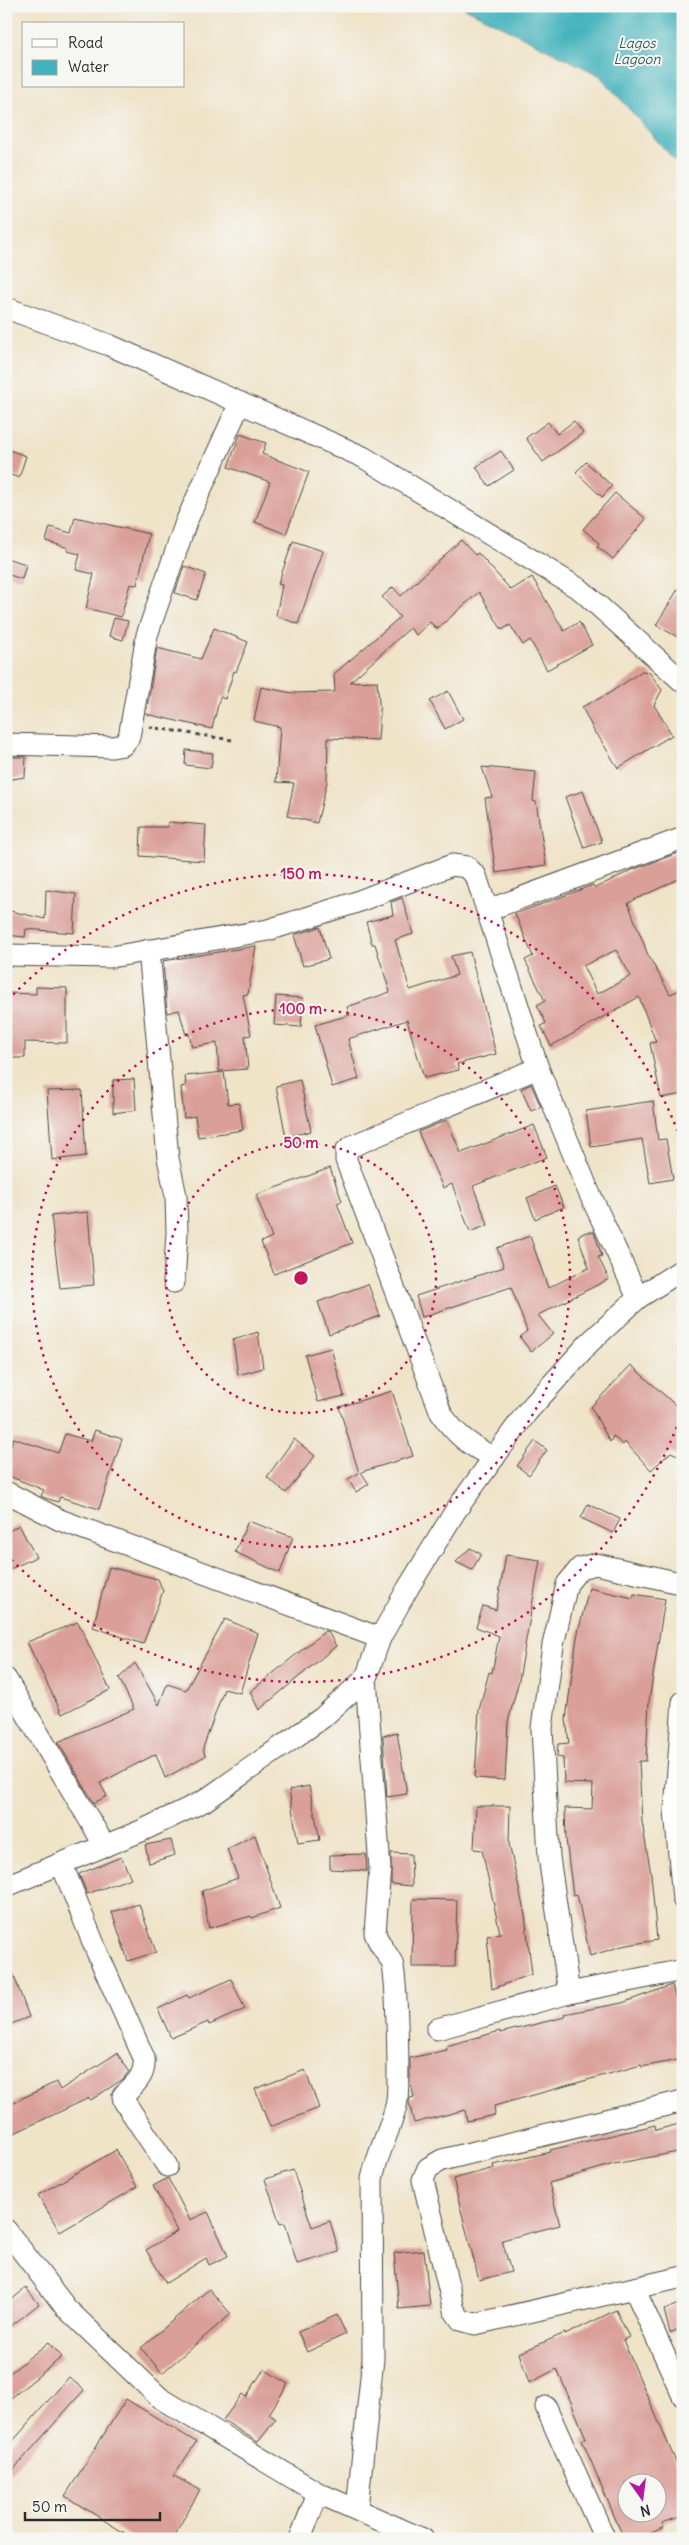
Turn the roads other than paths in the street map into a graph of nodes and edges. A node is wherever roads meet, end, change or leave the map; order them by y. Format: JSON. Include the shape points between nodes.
{"nodes":[{"id":1,"x":6,"y":308,"type":"edge"},
{"id":2,"x":240,"y":403,"type":"junction"},
{"id":3,"x":683,"y":682,"type":"edge"},
{"id":4,"x":6,"y":744,"type":"edge"},
{"id":5,"x":683,"y":838,"type":"edge"},
{"id":6,"x":488,"y":910,"type":"junction"},
{"id":7,"x":148,"y":950,"type":"junction"},
{"id":8,"x":6,"y":955,"type":"edge"},
{"id":9,"x":538,"y":1068,"type":"junction"},
{"id":10,"x":683,"y":1268,"type":"edge"},
{"id":11,"x":174,"y":1282,"type":"dead end"},
{"id":12,"x":638,"y":1298,"type":"junction"},
{"id":13,"x":494,"y":1458,"type":"junction"},
{"id":14,"x":6,"y":1492,"type":"edge"},
{"id":15,"x":683,"y":1586,"type":"edge"},
{"id":16,"x":380,"y":1638,"type":"junction"},
{"id":17,"x":366,"y":1678,"type":"junction"},
{"id":18,"x":6,"y":1679,"type":"edge"},
{"id":19,"x":683,"y":1702,"type":"edge"},
{"id":20,"x":105,"y":1846,"type":"junction"},
{"id":21,"x":62,"y":1865,"type":"junction"},
{"id":22,"x":6,"y":1886,"type":"edge"},
{"id":23,"x":683,"y":1899,"type":"edge"},
{"id":24,"x":683,"y":1970,"type":"edge"},
{"id":25,"x":569,"y":1993,"type":"junction"},
{"id":26,"x":437,"y":2029,"type":"dead end"},
{"id":27,"x":683,"y":2101,"type":"edge"},
{"id":28,"x":167,"y":2166,"type":"dead end"},
{"id":29,"x":6,"y":2230,"type":"edge"},
{"id":30,"x":683,"y":2277,"type":"edge"},
{"id":31,"x":634,"y":2288,"type":"junction"},
{"id":32,"x":683,"y":2396,"type":"edge"},
{"id":33,"x":546,"y":2407,"type":"dead end"},
{"id":34,"x":318,"y":2493,"type":"junction"},
{"id":35,"x":357,"y":2508,"type":"junction"},
{"id":36,"x":300,"y":2539,"type":"edge"},
{"id":37,"x":423,"y":2539,"type":"edge"},
{"id":38,"x":605,"y":2539,"type":"edge"}],
"edges":[{"from":1,"to":2,"type":"street","via":[[109,345]]},
{"from":2,"to":3,"type":"street","via":[[363,457],[581,590]]},
{"from":2,"to":4,"type":"street","via":[[179,541],[147,635],[129,737],[123,745],[112,748]]},
{"from":5,"to":6,"type":"street"},
{"from":6,"to":7,"type":"street","via":[[472,871],[452,865],[268,930]]},
{"from":6,"to":9,"type":"street"},
{"from":7,"to":8,"type":"street","via":[[111,957]]},
{"from":7,"to":11,"type":"street","via":[[168,1158],[176,1196]]},
{"from":9,"to":12,"type":"street","via":[[588,1190]]},
{"from":9,"to":13,"type":"street","via":[[346,1151],[346,1160],[441,1413],[452,1430],[468,1444]]},
{"from":10,"to":12,"type":"street"},
{"from":12,"to":13,"type":"street","via":[[589,1343],[527,1412]]},
{"from":13,"to":16,"type":"street","via":[[451,1518]]},
{"from":14,"to":16,"type":"street","via":[[60,1520]]},
{"from":15,"to":25,"type":"street","via":[[596,1564],[580,1568],[567,1584],[553,1644],[542,1728],[549,1857]]},
{"from":16,"to":17,"type":"street"},
{"from":17,"to":20,"type":"street","via":[[322,1718],[204,1801]]},
{"from":17,"to":35,"type":"street","via":[[380,1868],[375,1933],[393,1965],[397,2103],[372,2178],[373,2359]]},
{"from":18,"to":20,"type":"street"},
{"from":19,"to":23,"type":"street","via":[[674,1810]]},
{"from":20,"to":21,"type":"street"},
{"from":21,"to":22,"type":"street"},
{"from":21,"to":28,"type":"street","via":[[144,2058],[145,2069],[123,2096],[124,2101]]},
{"from":24,"to":25,"type":"street"},
{"from":25,"to":26,"type":"street"},
{"from":27,"to":31,"type":"street","via":[[442,2160],[428,2168],[423,2180],[454,2310],[461,2320],[475,2324]]},
{"from":29,"to":34,"type":"street","via":[[66,2308],[160,2398]]},
{"from":30,"to":31,"type":"street"},
{"from":31,"to":32,"type":"street"},
{"from":33,"to":38,"type":"street"},
{"from":34,"to":35,"type":"street"},
{"from":34,"to":36,"type":"street"},
{"from":35,"to":37,"type":"street"}]}
